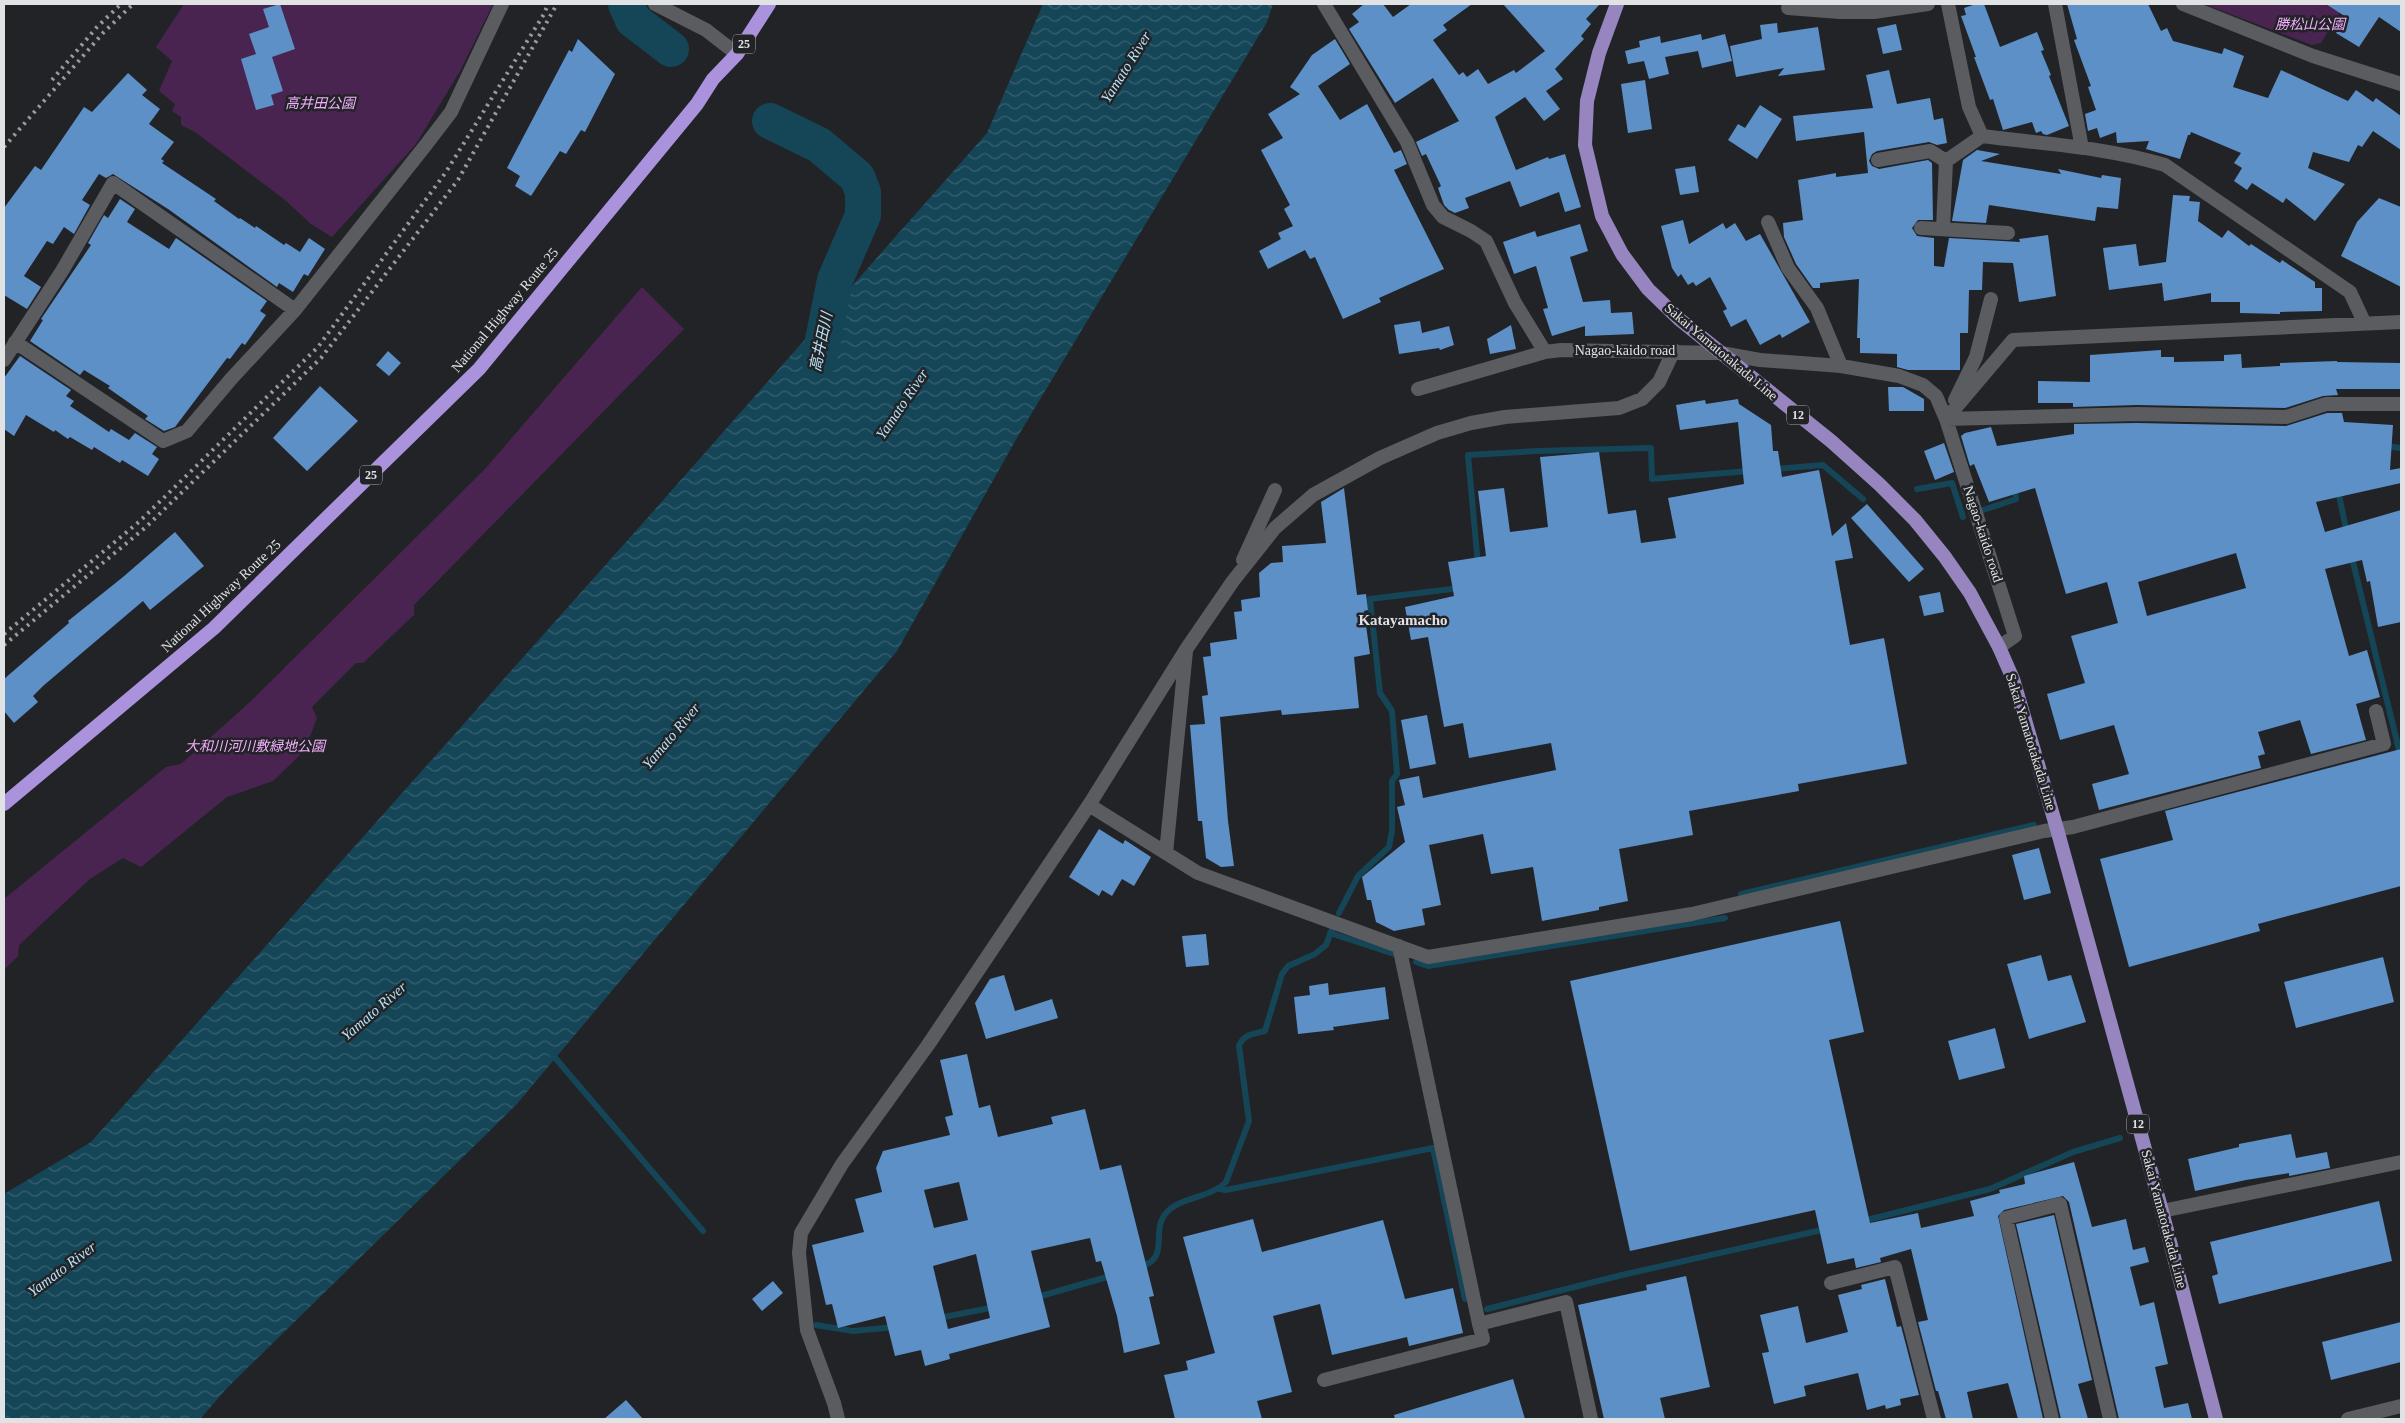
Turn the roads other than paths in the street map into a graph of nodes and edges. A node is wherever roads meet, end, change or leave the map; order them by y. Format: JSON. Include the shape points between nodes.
{"nodes":[{"id":1,"x":502,"y":4,"type":"edge"},
{"id":2,"x":655,"y":4,"type":"edge"},
{"id":3,"x":769,"y":4,"type":"edge"},
{"id":4,"x":1618,"y":4,"type":"edge"},
{"id":5,"x":1928,"y":4,"type":"edge"},
{"id":6,"x":1948,"y":4,"type":"edge"},
{"id":7,"x":2055,"y":4,"type":"edge"},
{"id":8,"x":2183,"y":4,"type":"edge"},
{"id":9,"x":1330,"y":7,"type":"edge"},
{"id":10,"x":1788,"y":8,"type":"dead end"},
{"id":11,"x":738,"y":54,"type":"junction"},
{"id":12,"x":2401,"y":84,"type":"edge"},
{"id":13,"x":1982,"y":136,"type":"junction"},
{"id":14,"x":2082,"y":148,"type":"junction"},
{"id":15,"x":1878,"y":160,"type":"dead end"},
{"id":16,"x":1946,"y":161,"type":"junction"},
{"id":17,"x":1768,"y":222,"type":"dead end"},
{"id":18,"x":1921,"y":228,"type":"dead end"},
{"id":19,"x":1943,"y":229,"type":"junction"},
{"id":20,"x":2008,"y":233,"type":"dead end"},
{"id":21,"x":1991,"y":299,"type":"dead end"},
{"id":22,"x":295,"y":310,"type":"junction"},
{"id":23,"x":2364,"y":322,"type":"junction"},
{"id":24,"x":2401,"y":322,"type":"edge"},
{"id":25,"x":15,"y":342,"type":"junction"},
{"id":26,"x":1674,"y":350,"type":"junction"},
{"id":27,"x":1545,"y":352,"type":"junction"},
{"id":28,"x":1721,"y":353,"type":"junction"},
{"id":29,"x":4,"y":360,"type":"edge"},
{"id":30,"x":1841,"y":366,"type":"junction"},
{"id":31,"x":1418,"y":389,"type":"dead end"},
{"id":32,"x":2401,"y":404,"type":"edge"},
{"id":33,"x":1946,"y":419,"type":"junction"},
{"id":34,"x":1275,"y":490,"type":"dead end"},
{"id":35,"x":1233,"y":581,"type":"junction"},
{"id":36,"x":1187,"y":648,"type":"junction"},
{"id":37,"x":2000,"y":648,"type":"junction"},
{"id":38,"x":2376,"y":712,"type":"dead end"},
{"id":39,"x":4,"y":804,"type":"edge"},
{"id":40,"x":1088,"y":805,"type":"junction"},
{"id":41,"x":2058,"y":829,"type":"junction"},
{"id":42,"x":1166,"y":853,"type":"junction"},
{"id":43,"x":1399,"y":946,"type":"junction"},
{"id":44,"x":2401,"y":1162,"type":"edge"},
{"id":45,"x":2162,"y":1211,"type":"junction"},
{"id":46,"x":1831,"y":1282,"type":"dead end"},
{"id":47,"x":1480,"y":1324,"type":"junction"},
{"id":48,"x":1324,"y":1380,"type":"dead end"},
{"id":49,"x":2401,"y":1406,"type":"edge"},
{"id":50,"x":838,"y":1419,"type":"edge"},
{"id":51,"x":1591,"y":1419,"type":"edge"},
{"id":52,"x":1934,"y":1419,"type":"edge"},
{"id":53,"x":2052,"y":1419,"type":"edge"},
{"id":54,"x":2110,"y":1419,"type":"edge"},
{"id":55,"x":2216,"y":1419,"type":"edge"},
{"id":56,"x":2348,"y":1419,"type":"edge"}],
"edges":[{"from":1,"to":22,"type":"street","via":[[451,112]]},
{"from":2,"to":11,"type":"street","via":[[706,30]]},
{"from":3,"to":11,"type":"highway","name":"National Highway Route 25","number":"25"},
{"from":4,"to":28,"type":"main road","name":"Sakai Yamatotakada Line","number":"12","via":[[1599,53],[1587,101],[1585,145],[1602,216],[1622,254],[1648,289]]},
{"from":5,"to":10,"type":"street","via":[[1874,12]]},
{"from":6,"to":13,"type":"street","via":[[1969,107]]},
{"from":7,"to":14,"type":"street"},
{"from":8,"to":12,"type":"street","via":[[2314,56]]},
{"from":9,"to":27,"type":"street","via":[[1407,142],[1433,205],[1444,217],[1486,242],[1515,303]]},
{"from":11,"to":39,"type":"highway","name":"National Highway Route 25","number":"25","via":[[714,79],[697,104],[479,369],[214,628]]},
{"from":13,"to":14,"type":"street"},
{"from":13,"to":16,"type":"street"},
{"from":14,"to":23,"type":"street","via":[[2165,164],[2350,292]]},
{"from":15,"to":16,"type":"street","via":[[1930,151]]},
{"from":16,"to":19,"type":"street"},
{"from":17,"to":30,"type":"street","via":[[1788,268],[1817,308]]},
{"from":18,"to":19,"type":"street"},
{"from":19,"to":20,"type":"street"},
{"from":21,"to":33,"type":"street","via":[[1976,357]]},
{"from":22,"to":25,"type":"street","via":[[187,431],[163,441]]},
{"from":22,"to":25,"type":"street","via":[[113,183],[62,271]]},
{"from":23,"to":24,"type":"street"},
{"from":23,"to":33,"type":"street","via":[[2014,340]]},
{"from":25,"to":29,"type":"street"},
{"from":26,"to":27,"type":"street","name":"Nagao-kaido road"},
{"from":26,"to":28,"type":"street","name":"Nagao-kaido road"},
{"from":26,"to":35,"type":"street","via":[[1659,382],[1642,399],[1619,408],[1505,417],[1471,423],[1437,433],[1380,458],[1313,496],[1275,528]]},
{"from":27,"to":31,"type":"street","name":"Nagao-kaido road"},
{"from":28,"to":30,"type":"street","name":"Nagao-kaido road","via":[[1760,360]]},
{"from":28,"to":37,"type":"main road","name":"Sakai Yamatotakada Line","number":"12","via":[[1831,441],[1916,520],[1970,593]]},
{"from":30,"to":33,"type":"street","name":"Nagao-kaido road","via":[[1899,376],[1923,385],[1936,396]]},
{"from":32,"to":33,"type":"street","via":[[2326,404],[2286,416],[2137,414]]},
{"from":33,"to":37,"type":"street","name":"Nagao-kaido road","via":[[2015,636]]},
{"from":34,"to":35,"type":"street"},
{"from":35,"to":36,"type":"street"},
{"from":36,"to":40,"type":"street"},
{"from":36,"to":42,"type":"street"},
{"from":37,"to":41,"type":"main road","name":"Sakai Yamatotakada Line","number":"12","via":[[2018,693]]},
{"from":38,"to":41,"type":"street","via":[[2384,744]]},
{"from":40,"to":42,"type":"street"},
{"from":40,"to":50,"type":"street","via":[[928,1045],[842,1164],[801,1232],[799,1253],[807,1330]]},
{"from":41,"to":43,"type":"street","via":[[1692,914],[1428,957]]},
{"from":41,"to":45,"type":"main road","name":"Sakai Yamatotakada Line","number":"12"},
{"from":42,"to":43,"type":"street","via":[[1198,873]]},
{"from":43,"to":47,"type":"street"},
{"from":44,"to":45,"type":"street"},
{"from":45,"to":55,"type":"main road","name":"Sakai Yamatotakada Line","number":"12"},
{"from":46,"to":52,"type":"street","via":[[1895,1267]]},
{"from":47,"to":48,"type":"street","via":[[1483,1339]]},
{"from":47,"to":51,"type":"street","via":[[1566,1302]]},
{"from":49,"to":56,"type":"street"},
{"from":53,"to":54,"type":"street","via":[[2006,1218],[2060,1204]]}]}
